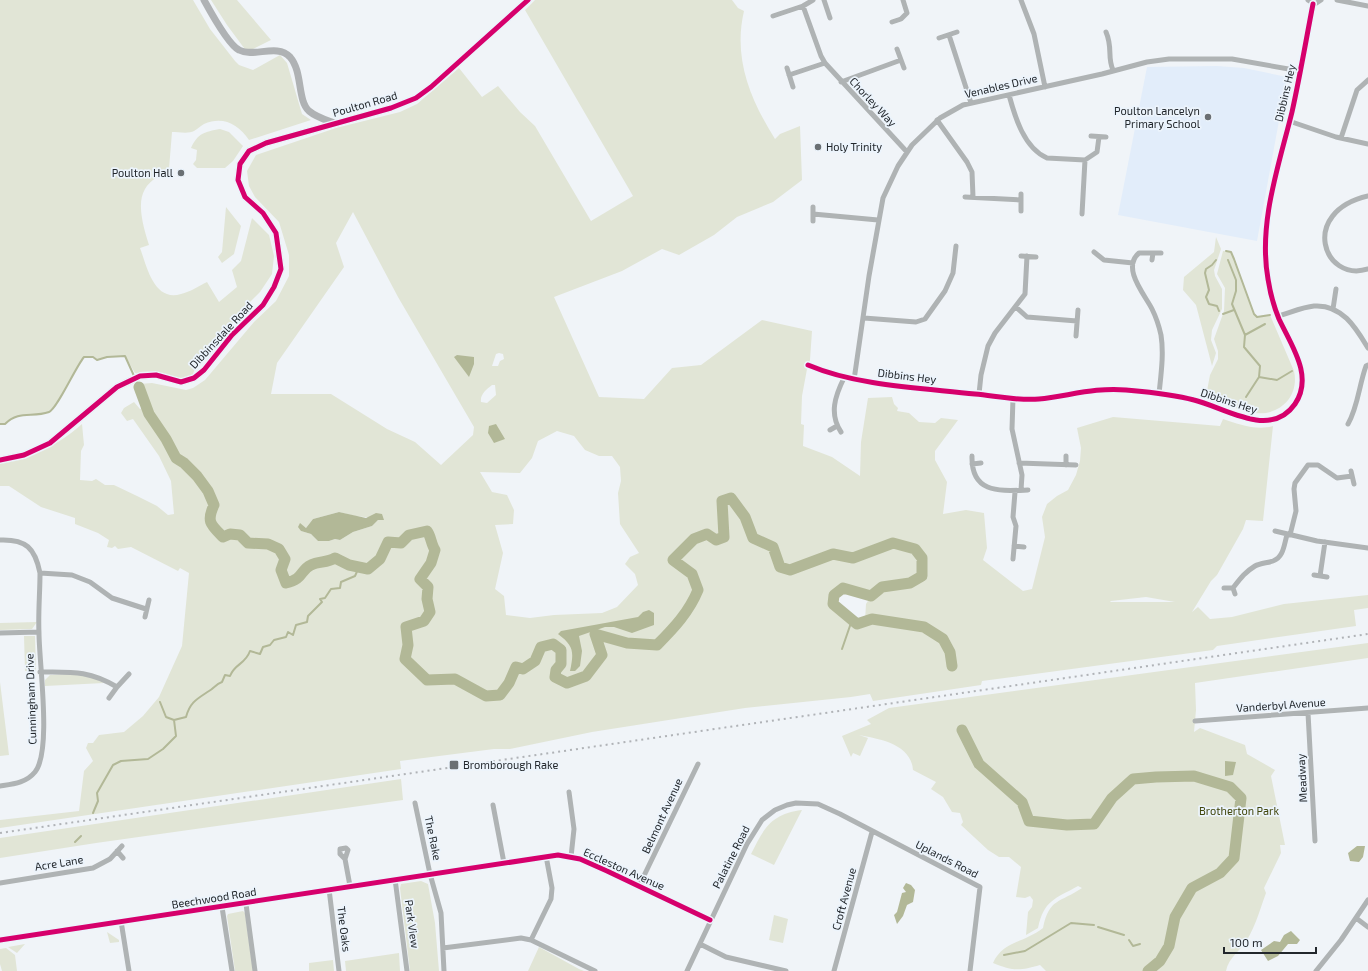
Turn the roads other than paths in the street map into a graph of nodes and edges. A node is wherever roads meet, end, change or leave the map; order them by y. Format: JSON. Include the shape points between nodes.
{"nodes":[{"id":1,"x":204,"y":0,"type":"edge"},
{"id":2,"x":528,"y":0,"type":"edge"},
{"id":3,"x":813,"y":0,"type":"edge"},
{"id":4,"x":824,"y":0,"type":"edge"},
{"id":5,"x":910,"y":0,"type":"edge"},
{"id":6,"x":1021,"y":0,"type":"edge"},
{"id":7,"x":1308,"y":0,"type":"edge"},
{"id":8,"x":1321,"y":0,"type":"edge"},
{"id":9,"x":1337,"y":0,"type":"edge"},
{"id":10,"x":904,"y":1,"type":"edge"},
{"id":11,"x":1313,"y":4,"type":"junction"},
{"id":12,"x":803,"y":6,"type":"junction"},
{"id":13,"x":1368,"y":6,"type":"edge"},
{"id":14,"x":773,"y":16,"type":"dead end"},
{"id":15,"x":830,"y":18,"type":"dead end"},
{"id":16,"x":892,"y":22,"type":"dead end"},
{"id":17,"x":957,"y":32,"type":"dead end"},
{"id":18,"x":1106,"y":32,"type":"dead end"},
{"id":19,"x":949,"y":35,"type":"junction"},
{"id":20,"x":939,"y":38,"type":"dead end"},
{"id":21,"x":897,"y":49,"type":"dead end"},
{"id":22,"x":901,"y":60,"type":"junction"},
{"id":23,"x":825,"y":63,"type":"junction"},
{"id":24,"x":787,"y":68,"type":"dead end"},
{"id":25,"x":904,"y":68,"type":"dead end"},
{"id":26,"x":1114,"y":70,"type":"junction"},
{"id":27,"x":1300,"y":71,"type":"junction"},
{"id":28,"x":789,"y":75,"type":"junction"},
{"id":29,"x":1368,"y":80,"type":"edge"},
{"id":30,"x":841,"y":82,"type":"junction"},
{"id":31,"x":793,"y":87,"type":"dead end"},
{"id":32,"x":1046,"y":87,"type":"junction"},
{"id":33,"x":1009,"y":95,"type":"junction"},
{"id":34,"x":971,"y":103,"type":"junction"},
{"id":35,"x":937,"y":120,"type":"junction"},
{"id":36,"x":1289,"y":122,"type":"junction"},
{"id":37,"x":334,"y":123,"type":"junction"},
{"id":38,"x":1091,"y":136,"type":"dead end"},
{"id":39,"x":1099,"y":137,"type":"junction"},
{"id":40,"x":1106,"y":137,"type":"dead end"},
{"id":41,"x":1341,"y":138,"type":"junction"},
{"id":42,"x":1368,"y":144,"type":"edge"},
{"id":43,"x":907,"y":152,"type":"junction"},
{"id":44,"x":1085,"y":160,"type":"junction"},
{"id":45,"x":1368,"y":196,"type":"edge"},
{"id":46,"x":964,"y":197,"type":"dead end"},
{"id":47,"x":973,"y":197,"type":"junction"},
{"id":48,"x":813,"y":207,"type":"dead end"},
{"id":49,"x":1021,"y":211,"type":"dead end"},
{"id":50,"x":263,"y":213,"type":"joint"},
{"id":51,"x":813,"y":214,"type":"junction"},
{"id":52,"x":1082,"y":214,"type":"dead end"},
{"id":53,"x":878,"y":220,"type":"junction"},
{"id":54,"x":813,"y":221,"type":"dead end"},
{"id":55,"x":956,"y":246,"type":"dead end"},
{"id":56,"x":1094,"y":252,"type":"dead end"},
{"id":57,"x":1153,"y":253,"type":"junction"},
{"id":58,"x":1161,"y":253,"type":"dead end"},
{"id":59,"x":1036,"y":257,"type":"dead end"},
{"id":60,"x":1152,"y":260,"type":"dead end"},
{"id":61,"x":1133,"y":263,"type":"junction"},
{"id":62,"x":1368,"y":269,"type":"edge"},
{"id":63,"x":1338,"y":293,"type":"dead end"},
{"id":64,"x":1016,"y":308,"type":"junction"},
{"id":65,"x":1333,"y":309,"type":"junction"},
{"id":66,"x":1078,"y":310,"type":"dead end"},
{"id":67,"x":1278,"y":316,"type":"junction"},
{"id":68,"x":864,"y":318,"type":"junction"},
{"id":69,"x":1077,"y":321,"type":"junction"},
{"id":70,"x":1076,"y":336,"type":"dead end"},
{"id":71,"x":1368,"y":348,"type":"edge"},
{"id":72,"x":808,"y":365,"type":"dead end"},
{"id":73,"x":1368,"y":365,"type":"edge"},
{"id":74,"x":844,"y":378,"type":"junction"},
{"id":75,"x":854,"y":380,"type":"junction"},
{"id":76,"x":979,"y":394,"type":"junction"},
{"id":77,"x":1158,"y":394,"type":"junction"},
{"id":78,"x":1014,"y":398,"type":"junction"},
{"id":79,"x":1348,"y":424,"type":"dead end"},
{"id":80,"x":837,"y":426,"type":"junction"},
{"id":81,"x":830,"y":430,"type":"dead end"},
{"id":82,"x":841,"y":432,"type":"dead end"},
{"id":83,"x":972,"y":456,"type":"dead end"},
{"id":84,"x":1066,"y":456,"type":"dead end"},
{"id":85,"x":0,"y":460,"type":"edge"},
{"id":86,"x":981,"y":463,"type":"dead end"},
{"id":87,"x":1019,"y":463,"type":"junction"},
{"id":88,"x":972,"y":464,"type":"junction"},
{"id":89,"x":1066,"y":465,"type":"junction"},
{"id":90,"x":1076,"y":465,"type":"dead end"},
{"id":91,"x":1354,"y":484,"type":"dead end"},
{"id":92,"x":1021,"y":490,"type":"junction"},
{"id":93,"x":1028,"y":490,"type":"dead end"},
{"id":94,"x":1015,"y":492,"type":"junction"},
{"id":95,"x":1275,"y":531,"type":"dead end"},
{"id":96,"x":1288,"y":535,"type":"junction"},
{"id":97,"x":0,"y":540,"type":"edge"},
{"id":98,"x":1325,"y":542,"type":"junction"},
{"id":99,"x":1014,"y":546,"type":"junction"},
{"id":100,"x":1024,"y":547,"type":"dead end"},
{"id":101,"x":1368,"y":548,"type":"edge"},
{"id":102,"x":1013,"y":559,"type":"dead end"},
{"id":103,"x":40,"y":573,"type":"junction"},
{"id":104,"x":1314,"y":575,"type":"dead end"},
{"id":105,"x":1320,"y":576,"type":"junction"},
{"id":106,"x":1327,"y":577,"type":"dead end"},
{"id":107,"x":1224,"y":588,"type":"dead end"},
{"id":108,"x":1233,"y":588,"type":"junction"},
{"id":109,"x":1236,"y":594,"type":"dead end"},
{"id":110,"x":149,"y":600,"type":"dead end"},
{"id":111,"x":146,"y":609,"type":"junction"},
{"id":112,"x":145,"y":617,"type":"dead end"},
{"id":113,"x":38,"y":632,"type":"junction"},
{"id":114,"x":0,"y":633,"type":"edge"},
{"id":115,"x":40,"y":672,"type":"junction"},
{"id":116,"x":129,"y":674,"type":"dead end"},
{"id":117,"x":117,"y":687,"type":"junction"},
{"id":118,"x":109,"y":698,"type":"dead end"},
{"id":119,"x":1368,"y":708,"type":"edge"},
{"id":120,"x":1308,"y":713,"type":"junction"},
{"id":121,"x":1195,"y":721,"type":"dead end"},
{"id":122,"x":698,"y":764,"type":"dead end"},
{"id":123,"x":687,"y":773,"type":"dead end"},
{"id":124,"x":692,"y":776,"type":"junction"},
{"id":125,"x":0,"y":786,"type":"edge"},
{"id":126,"x":569,"y":792,"type":"dead end"},
{"id":127,"x":415,"y":803,"type":"dead end"},
{"id":128,"x":493,"y":805,"type":"dead end"},
{"id":129,"x":872,"y":832,"type":"junction"},
{"id":130,"x":1315,"y":842,"type":"dead end"},
{"id":131,"x":122,"y":846,"type":"dead end"},
{"id":132,"x":117,"y":851,"type":"junction"},
{"id":133,"x":546,"y":856,"type":"junction"},
{"id":134,"x":571,"y":857,"type":"junction"},
{"id":135,"x":123,"y":858,"type":"dead end"},
{"id":136,"x":345,"y":859,"type":"dead end"},
{"id":137,"x":504,"y":863,"type":"junction"},
{"id":138,"x":430,"y":874,"type":"junction"},
{"id":139,"x":395,"y":879,"type":"junction"},
{"id":140,"x":0,"y":883,"type":"edge"},
{"id":141,"x":350,"y":886,"type":"junction"},
{"id":142,"x":639,"y":886,"type":"junction"},
{"id":143,"x":329,"y":889,"type":"junction"},
{"id":144,"x":1368,"y":900,"type":"edge"},
{"id":145,"x":246,"y":904,"type":"junction"},
{"id":146,"x":222,"y":907,"type":"junction"},
{"id":147,"x":1356,"y":918,"type":"junction"},
{"id":148,"x":710,"y":920,"type":"junction"},
{"id":149,"x":121,"y":921,"type":"junction"},
{"id":150,"x":1368,"y":927,"type":"edge"},
{"id":151,"x":0,"y":940,"type":"edge"},
{"id":152,"x":532,"y":940,"type":"junction"},
{"id":153,"x":700,"y":944,"type":"junction"},
{"id":154,"x":443,"y":948,"type":"junction"},
{"id":155,"x":129,"y":971,"type":"edge"},
{"id":156,"x":232,"y":971,"type":"edge"},
{"id":157,"x":255,"y":971,"type":"edge"},
{"id":158,"x":339,"y":971,"type":"edge"},
{"id":159,"x":407,"y":971,"type":"edge"},
{"id":160,"x":444,"y":971,"type":"edge"},
{"id":161,"x":595,"y":971,"type":"edge"},
{"id":162,"x":687,"y":971,"type":"edge"},
{"id":163,"x":786,"y":971,"type":"edge"},
{"id":164,"x":834,"y":971,"type":"edge"},
{"id":165,"x":970,"y":971,"type":"edge"},
{"id":166,"x":1316,"y":971,"type":"edge"}],
"edges":[{"from":1,"to":37,"type":"street","via":[[238,50],[249,53],[280,51],[289,56],[298,69],[308,110]]},
{"from":2,"to":37,"type":"street","name":"Poulton Road","via":[[424,93],[391,108]]},
{"from":3,"to":12,"type":"street"},
{"from":4,"to":15,"type":"street"},
{"from":5,"to":10,"type":"street"},
{"from":6,"to":32,"type":"street","via":[[1034,34]]},
{"from":7,"to":11,"type":"street"},
{"from":8,"to":11,"type":"street","via":[[1318,4]]},
{"from":9,"to":13,"type":"street"},
{"from":10,"to":16,"type":"street","via":[[907,13],[901,19]]},
{"from":11,"to":27,"type":"street","name":"Dibbins Hey"},
{"from":12,"to":14,"type":"street"},
{"from":12,"to":23,"type":"street","name":"Chorley Way"},
{"from":17,"to":19,"type":"street"},
{"from":18,"to":26,"type":"street","via":[[1111,43],[1110,59]]},
{"from":19,"to":20,"type":"street"},
{"from":19,"to":34,"type":"street"},
{"from":21,"to":22,"type":"street"},
{"from":22,"to":25,"type":"street"},
{"from":22,"to":30,"type":"street"},
{"from":23,"to":28,"type":"street"},
{"from":23,"to":30,"type":"street","name":"Chorley Way"},
{"from":24,"to":28,"type":"street"},
{"from":26,"to":27,"type":"street","name":"Venables Drive","via":[[1147,62],[1195,58],[1232,59]]},
{"from":26,"to":32,"type":"street","name":"Venables Drive"},
{"from":27,"to":36,"type":"street","name":"Dibbins Hey"},
{"from":28,"to":31,"type":"street"},
{"from":29,"to":41,"type":"street","via":[[1357,90]]},
{"from":30,"to":43,"type":"street","name":"Chorley Way"},
{"from":32,"to":33,"type":"street","name":"Venables Drive"},
{"from":33,"to":34,"type":"street","name":"Venables Drive"},
{"from":33,"to":44,"type":"street","via":[[1021,127],[1036,152],[1047,158]]},
{"from":34,"to":35,"type":"street","name":"Venables Drive","via":[[954,108]]},
{"from":35,"to":43,"type":"street","name":"Venables Drive"},
{"from":35,"to":47,"type":"street","via":[[954,141],[972,172]]},
{"from":36,"to":41,"type":"street"},
{"from":36,"to":67,"type":"street","name":"Dibbins Hey","via":[[1272,194],[1266,239],[1268,280]]},
{"from":37,"to":50,"type":"street","name":"Poulton Road","via":[[266,143],[249,151],[240,164],[238,180],[245,197]]},
{"from":38,"to":39,"type":"street"},
{"from":39,"to":40,"type":"street"},
{"from":39,"to":44,"type":"street","via":[[1098,152]]},
{"from":41,"to":42,"type":"street"},
{"from":43,"to":53,"type":"street","name":"Venables Drive","via":[[890,180]]},
{"from":44,"to":52,"type":"street"},
{"from":45,"to":62,"type":"street","via":[[1341,206],[1328,222],[1324,235],[1328,254],[1335,262],[1356,271]]},
{"from":46,"to":47,"type":"street"},
{"from":47,"to":49,"type":"street","via":[[1021,197]]},
{"from":48,"to":51,"type":"street"},
{"from":50,"to":85,"type":"street","name":"Dibbinsdale Road","via":[[276,234],[281,269],[274,287],[262,305],[232,335],[204,370],[194,378],[181,382],[156,375],[128,380],[50,443],[24,455]]},
{"from":51,"to":53,"type":"street"},
{"from":51,"to":54,"type":"street"},
{"from":53,"to":68,"type":"street","name":"Venables Drive"},
{"from":55,"to":68,"type":"street","via":[[953,273],[945,291],[925,318],[916,322]]},
{"from":56,"to":61,"type":"street","via":[[1104,260]]},
{"from":57,"to":58,"type":"street"},
{"from":57,"to":60,"type":"street"},
{"from":57,"to":61,"type":"street","via":[[1139,253]]},
{"from":59,"to":64,"type":"street","via":[[1024,256],[1024,294]]},
{"from":61,"to":77,"type":"street","via":[[1139,289],[1151,308],[1161,335],[1162,372]]},
{"from":63,"to":65,"type":"street"},
{"from":64,"to":69,"type":"street","via":[[1027,317]]},
{"from":64,"to":76,"type":"street","via":[[1004,320],[988,346]]},
{"from":65,"to":67,"type":"street","via":[[1314,306]]},
{"from":65,"to":71,"type":"street","via":[[1351,321]]},
{"from":66,"to":69,"type":"street"},
{"from":67,"to":77,"type":"street","name":"Dibbins Hey","via":[[1295,352],[1302,378],[1302,388],[1298,397],[1284,415],[1257,421],[1196,400]]},
{"from":68,"to":75,"type":"street","name":"Venables Drive"},
{"from":69,"to":70,"type":"street"},
{"from":72,"to":74,"type":"street","name":"Dibbins Hey"},
{"from":73,"to":79,"type":"street","via":[[1360,384],[1356,416]]},
{"from":74,"to":75,"type":"street","name":"Dibbins Hey"},
{"from":74,"to":80,"type":"street","via":[[834,406]]},
{"from":75,"to":76,"type":"street","name":"Dibbins Hey"},
{"from":76,"to":78,"type":"street","name":"Dibbins Hey"},
{"from":77,"to":78,"type":"street","name":"Dibbins Hey","via":[[1105,390],[1040,399]]},
{"from":78,"to":87,"type":"street","via":[[1012,429]]},
{"from":80,"to":81,"type":"street"},
{"from":80,"to":82,"type":"street"},
{"from":83,"to":88,"type":"street"},
{"from":84,"to":89,"type":"street"},
{"from":86,"to":88,"type":"street"},
{"from":87,"to":89,"type":"street"},
{"from":87,"to":92,"type":"street","via":[[1022,475]]},
{"from":88,"to":94,"type":"street","via":[[978,482],[995,490]]},
{"from":89,"to":90,"type":"street"},
{"from":91,"to":96,"type":"street","via":[[1351,473],[1337,478],[1318,465],[1308,465],[1295,483],[1296,511]]},
{"from":92,"to":93,"type":"street"},
{"from":92,"to":94,"type":"street"},
{"from":94,"to":99,"type":"street"},
{"from":95,"to":96,"type":"street"},
{"from":96,"to":98,"type":"street"},
{"from":96,"to":108,"type":"street","via":[[1278,558],[1250,569]]},
{"from":97,"to":103,"type":"street","via":[[19,542],[31,549]]},
{"from":98,"to":101,"type":"street"},
{"from":98,"to":105,"type":"street"},
{"from":99,"to":100,"type":"street"},
{"from":99,"to":102,"type":"street"},
{"from":103,"to":111,"type":"street","via":[[72,575],[90,582],[112,598]]},
{"from":103,"to":113,"type":"street","name":"Cunningham Drive"},
{"from":104,"to":105,"type":"street"},
{"from":105,"to":106,"type":"street"},
{"from":107,"to":108,"type":"street"},
{"from":108,"to":109,"type":"street"},
{"from":110,"to":111,"type":"street"},
{"from":111,"to":112,"type":"street"},
{"from":113,"to":114,"type":"street"},
{"from":113,"to":115,"type":"street","name":"Cunningham Drive"},
{"from":115,"to":117,"type":"street","via":[[93,674]]},
{"from":115,"to":125,"type":"street","name":"Cunningham Drive","via":[[44,716],[42,757],[36,771],[26,781]]},
{"from":116,"to":117,"type":"street"},
{"from":117,"to":118,"type":"street"},
{"from":119,"to":120,"type":"street","name":"Vanderbyl Avenue"},
{"from":120,"to":121,"type":"street","name":"Vanderbyl Avenue"},
{"from":120,"to":130,"type":"street","name":"Meadway"},
{"from":122,"to":124,"type":"street","name":"Belmont Avenue"},
{"from":123,"to":124,"type":"street","name":"Belmont Avenue"},
{"from":124,"to":142,"type":"street","name":"Belmont Avenue"},
{"from":126,"to":134,"type":"street","via":[[574,829]]},
{"from":127,"to":138,"type":"street","name":"The Rake"},
{"from":128,"to":137,"type":"street"},
{"from":129,"to":148,"type":"street","name":"Palatine Road","via":[[818,804],[796,803],[775,810],[762,820],[747,844]]},
{"from":129,"to":164,"type":"street","name":"Croft Avenue"},
{"from":129,"to":165,"type":"street","name":"Uplands Road","via":[[980,887]]},
{"from":131,"to":132,"type":"street","name":"Acre Lane"},
{"from":132,"to":135,"type":"street"},
{"from":132,"to":140,"type":"street","name":"Acre Lane","via":[[110,859],[93,868]]},
{"from":133,"to":134,"type":"street","name":"Eccleston Avenue"},
{"from":133,"to":137,"type":"street","name":"Eccleston Avenue"},
{"from":133,"to":152,"type":"street","via":[[552,888],[551,899]]},
{"from":134,"to":142,"type":"street","name":"Eccleston Avenue"},
{"from":136,"to":141,"type":"street"},
{"from":137,"to":138,"type":"street","name":"Eccleston Avenue"},
{"from":138,"to":139,"type":"street","name":"Beechwood Road"},
{"from":138,"to":154,"type":"street","name":"The Rake","via":[[441,913]]},
{"from":139,"to":141,"type":"street","name":"Beechwood Road"},
{"from":139,"to":159,"type":"street","name":"Park View"},
{"from":141,"to":143,"type":"street","name":"Beechwood Road"},
{"from":142,"to":148,"type":"street","name":"Eccleston Avenue"},
{"from":143,"to":145,"type":"street","name":"Beechwood Road"},
{"from":143,"to":158,"type":"street","name":"The Oaks"},
{"from":144,"to":147,"type":"street"},
{"from":145,"to":146,"type":"street","name":"Beechwood Road"},
{"from":145,"to":157,"type":"street"},
{"from":146,"to":149,"type":"street","name":"Beechwood Road"},
{"from":146,"to":156,"type":"street"},
{"from":147,"to":150,"type":"street"},
{"from":147,"to":166,"type":"street"},
{"from":148,"to":153,"type":"street","name":"Palatine Road"},
{"from":149,"to":151,"type":"street","name":"Beechwood Road"},
{"from":149,"to":155,"type":"street"},
{"from":152,"to":154,"type":"street","via":[[512,938]]},
{"from":152,"to":161,"type":"street"},
{"from":153,"to":162,"type":"street","name":"Palatine Road"},
{"from":153,"to":163,"type":"street","via":[[726,957]]},
{"from":154,"to":160,"type":"street","name":"The Rake"}]}
